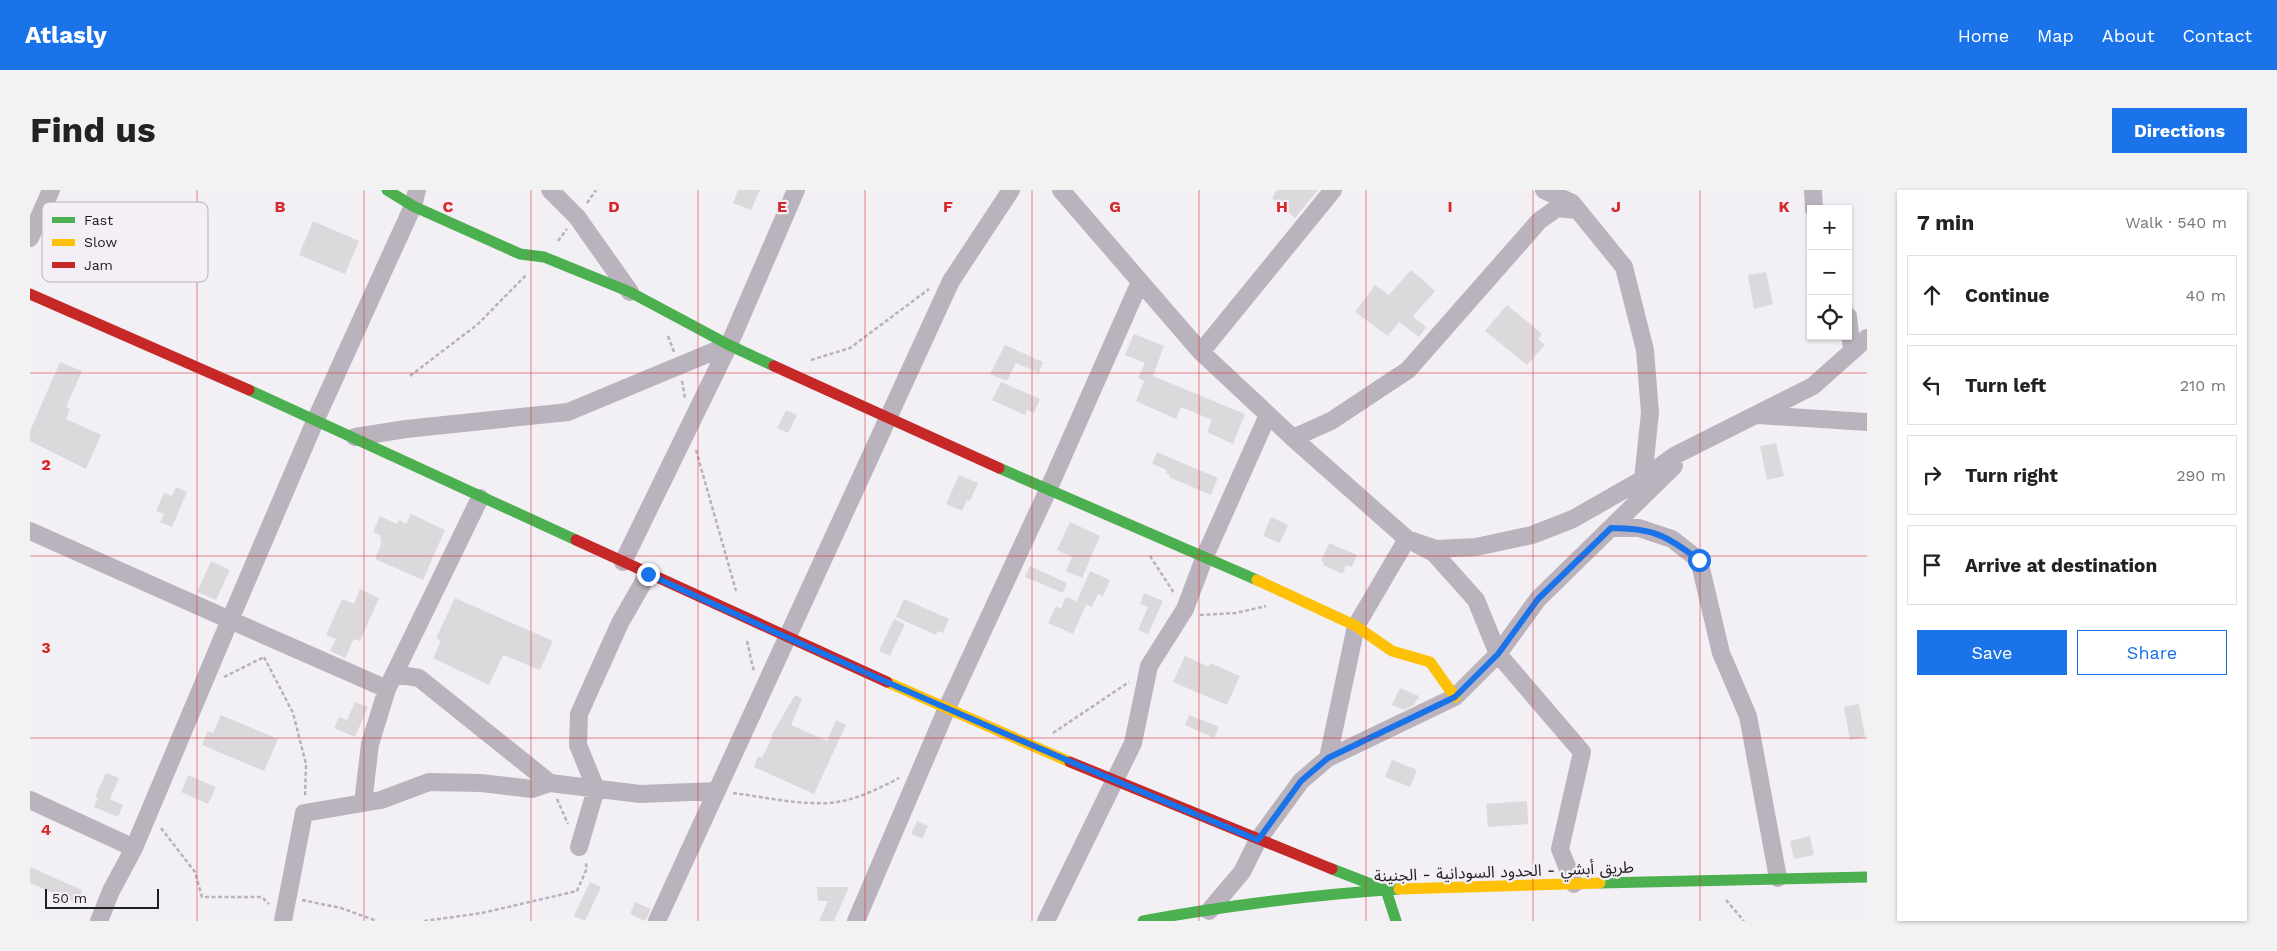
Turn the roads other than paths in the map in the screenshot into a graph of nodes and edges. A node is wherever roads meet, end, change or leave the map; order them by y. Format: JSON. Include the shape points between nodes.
{"nodes":[{"id":1,"x":50,"y":190,"type":"edge"},
{"id":2,"x":387,"y":190,"type":"edge"},
{"id":3,"x":550,"y":190,"type":"edge"},
{"id":4,"x":796,"y":190,"type":"edge"},
{"id":5,"x":1011,"y":190,"type":"edge"},
{"id":6,"x":1061,"y":190,"type":"edge"},
{"id":7,"x":1334,"y":190,"type":"edge"},
{"id":8,"x":1544,"y":190,"type":"edge"},
{"id":9,"x":1813,"y":190,"type":"edge"},
{"id":10,"x":415,"y":198,"type":"edge"},
{"id":11,"x":45,"y":202,"type":"edge"},
{"id":12,"x":1814,"y":205,"type":"edge"},
{"id":13,"x":42,"y":209,"type":"edge"},
{"id":14,"x":1577,"y":210,"type":"junction"},
{"id":15,"x":30,"y":238,"type":"edge"},
{"id":16,"x":1140,"y":282,"type":"junction"},
{"id":17,"x":630,"y":292,"type":"junction"},
{"id":18,"x":30,"y":294,"type":"edge"},
{"id":19,"x":1867,"y":338,"type":"edge"},
{"id":20,"x":1851,"y":340,"type":"edge"},
{"id":21,"x":729,"y":344,"type":"junction"},
{"id":22,"x":1852,"y":350,"type":"junction"},
{"id":23,"x":1201,"y":352,"type":"junction"},
{"id":24,"x":1268,"y":415,"type":"junction"},
{"id":25,"x":1757,"y":415,"type":"junction"},
{"id":26,"x":890,"y":417,"type":"junction"},
{"id":27,"x":316,"y":419,"type":"junction"},
{"id":28,"x":1867,"y":422,"type":"edge"},
{"id":29,"x":355,"y":437,"type":"junction"},
{"id":30,"x":1293,"y":438,"type":"junction"},
{"id":31,"x":1692,"y":447,"type":"junction"},
{"id":32,"x":1643,"y":479,"type":"junction"},
{"id":33,"x":1048,"y":490,"type":"junction"},
{"id":34,"x":480,"y":498,"type":"junction"},
{"id":35,"x":1611,"y":528,"type":"junction"},
{"id":36,"x":30,"y":531,"type":"edge"},
{"id":37,"x":1407,"y":539,"type":"junction"},
{"id":38,"x":1205,"y":556,"type":"junction"},
{"id":39,"x":623,"y":562,"type":"junction"},
{"id":40,"x":648,"y":574,"type":"junction"},
{"id":41,"x":230,"y":620,"type":"junction"},
{"id":42,"x":1356,"y":626,"type":"junction"},
{"id":43,"x":787,"y":638,"type":"junction"},
{"id":44,"x":1498,"y":654,"type":"junction"},
{"id":45,"x":391,"y":682,"type":"junction"},
{"id":46,"x":1455,"y":697,"type":"junction"},
{"id":47,"x":947,"y":708,"type":"junction"},
{"id":48,"x":1328,"y":758,"type":"junction"},
{"id":49,"x":1114,"y":781,"type":"junction"},
{"id":50,"x":550,"y":783,"type":"junction"},
{"id":51,"x":596,"y":789,"type":"junction"},
{"id":52,"x":717,"y":791,"type":"junction"},
{"id":53,"x":30,"y":800,"type":"edge"},
{"id":54,"x":363,"y":803,"type":"junction"},
{"id":55,"x":1258,"y":840,"type":"junction"},
{"id":56,"x":134,"y":848,"type":"junction"},
{"id":57,"x":579,"y":848,"type":"road end"},
{"id":58,"x":1778,"y":878,"type":"junction"},
{"id":59,"x":1867,"y":878,"type":"edge"},
{"id":60,"x":1574,"y":884,"type":"junction"},
{"id":61,"x":1386,"y":890,"type":"junction"},
{"id":62,"x":1210,"y":915,"type":"edge"},
{"id":63,"x":282,"y":919,"type":"edge"},
{"id":64,"x":99,"y":921,"type":"edge"},
{"id":65,"x":658,"y":921,"type":"edge"},
{"id":66,"x":856,"y":921,"type":"edge"},
{"id":67,"x":1046,"y":921,"type":"edge"},
{"id":68,"x":1143,"y":921,"type":"edge"},
{"id":69,"x":1396,"y":921,"type":"edge"}],
"edges":[{"from":1,"to":11,"type":"street"},
{"from":2,"to":10,"type":"main road"},
{"from":3,"to":17,"type":"street","via":[[577,218]]},
{"from":4,"to":21,"type":"street"},
{"from":5,"to":26,"type":"street","via":[[951,281]]},
{"from":6,"to":16,"type":"street"},
{"from":7,"to":23,"type":"street"},
{"from":8,"to":14,"type":"street","via":[[1572,203]]},
{"from":9,"to":12,"type":"street"},
{"from":10,"to":17,"type":"main road","via":[[520,254],[544,257]]},
{"from":10,"to":27,"type":"street"},
{"from":13,"to":15,"type":"street"},
{"from":14,"to":30,"type":"street","via":[[1557,208],[1539,220],[1408,370],[1331,421]]},
{"from":14,"to":32,"type":"street","via":[[1624,267],[1645,350],[1650,413]]},
{"from":16,"to":23,"type":"street"},
{"from":16,"to":33,"type":"street"},
{"from":17,"to":21,"type":"main road"},
{"from":18,"to":27,"type":"main road"},
{"from":19,"to":22,"type":"street"},
{"from":20,"to":22,"type":"street"},
{"from":21,"to":26,"type":"main road"},
{"from":21,"to":29,"type":"street","via":[[568,412]]},
{"from":21,"to":39,"type":"street"},
{"from":22,"to":25,"type":"street","via":[[1814,386]]},
{"from":23,"to":24,"type":"street"},
{"from":24,"to":30,"type":"street"},
{"from":24,"to":38,"type":"street"},
{"from":25,"to":28,"type":"street"},
{"from":25,"to":31,"type":"street"},
{"from":26,"to":33,"type":"main road"},
{"from":26,"to":43,"type":"street"},
{"from":27,"to":29,"type":"main road"},
{"from":27,"to":41,"type":"street"},
{"from":29,"to":34,"type":"main road"},
{"from":30,"to":37,"type":"street"},
{"from":31,"to":32,"type":"street"},
{"from":31,"to":35,"type":"street"},
{"from":32,"to":37,"type":"street","via":[[1573,520],[1532,535],[1476,547],[1436,549]]},
{"from":33,"to":38,"type":"main road"},
{"from":33,"to":47,"type":"street"},
{"from":34,"to":39,"type":"main road"},
{"from":34,"to":45,"type":"street"},
{"from":35,"to":44,"type":"street","via":[[1538,599]]},
{"from":35,"to":58,"type":"street","via":[[1639,528],[1672,539],[1699,560],[1721,653],[1748,716]]},
{"from":36,"to":41,"type":"street"},
{"from":37,"to":42,"type":"street"},
{"from":37,"to":44,"type":"street","via":[[1434,552],[1476,600]]},
{"from":38,"to":42,"type":"main road"},
{"from":38,"to":49,"type":"street","via":[[1185,609],[1149,666],[1133,743]]},
{"from":39,"to":40,"type":"main road"},
{"from":40,"to":43,"type":"main road"},
{"from":40,"to":51,"type":"street","via":[[616,631],[579,714],[578,745]]},
{"from":41,"to":45,"type":"street","via":[[282,643]]},
{"from":41,"to":56,"type":"street"},
{"from":42,"to":46,"type":"main road","via":[[1392,651],[1430,662]]},
{"from":42,"to":48,"type":"street"},
{"from":43,"to":47,"type":"main road"},
{"from":43,"to":52,"type":"street"},
{"from":44,"to":46,"type":"street"},
{"from":44,"to":60,"type":"street","via":[[1582,752],[1560,850]]},
{"from":45,"to":50,"type":"street","via":[[420,678]]},
{"from":45,"to":54,"type":"street","via":[[370,744]]},
{"from":46,"to":48,"type":"street"},
{"from":47,"to":49,"type":"main road"},
{"from":47,"to":66,"type":"street"},
{"from":48,"to":55,"type":"street","via":[[1301,781]]},
{"from":49,"to":55,"type":"main road"},
{"from":49,"to":67,"type":"street"},
{"from":50,"to":51,"type":"street"},
{"from":50,"to":54,"type":"street","via":[[532,790],[481,783],[429,782]]},
{"from":51,"to":52,"type":"street","via":[[640,794]]},
{"from":51,"to":57,"type":"street"},
{"from":52,"to":65,"type":"street"},
{"from":53,"to":56,"type":"street"},
{"from":54,"to":63,"type":"street","via":[[304,813]]},
{"from":55,"to":61,"type":"main road"},
{"from":55,"to":62,"type":"street","via":[[1242,872]]},
{"from":56,"to":64,"type":"street"},
{"from":58,"to":59,"type":"main road","name":"طريق أبشي - الحدود السودانية - الجنينة"},
{"from":58,"to":60,"type":"main road","name":"طريق أبشي - الحدود السودانية - الجنينة"},
{"from":60,"to":61,"type":"main road","name":"طريق أبشي - الحدود السودانية - الجنينة"},
{"from":61,"to":62,"type":"main road","name":"طريق أبشي - الحدود السودانية - الجنينة"},
{"from":61,"to":69,"type":"main road"},
{"from":62,"to":68,"type":"main road","name":"طريق أبشي - الحدود السودانية - الجنينة"}]}
